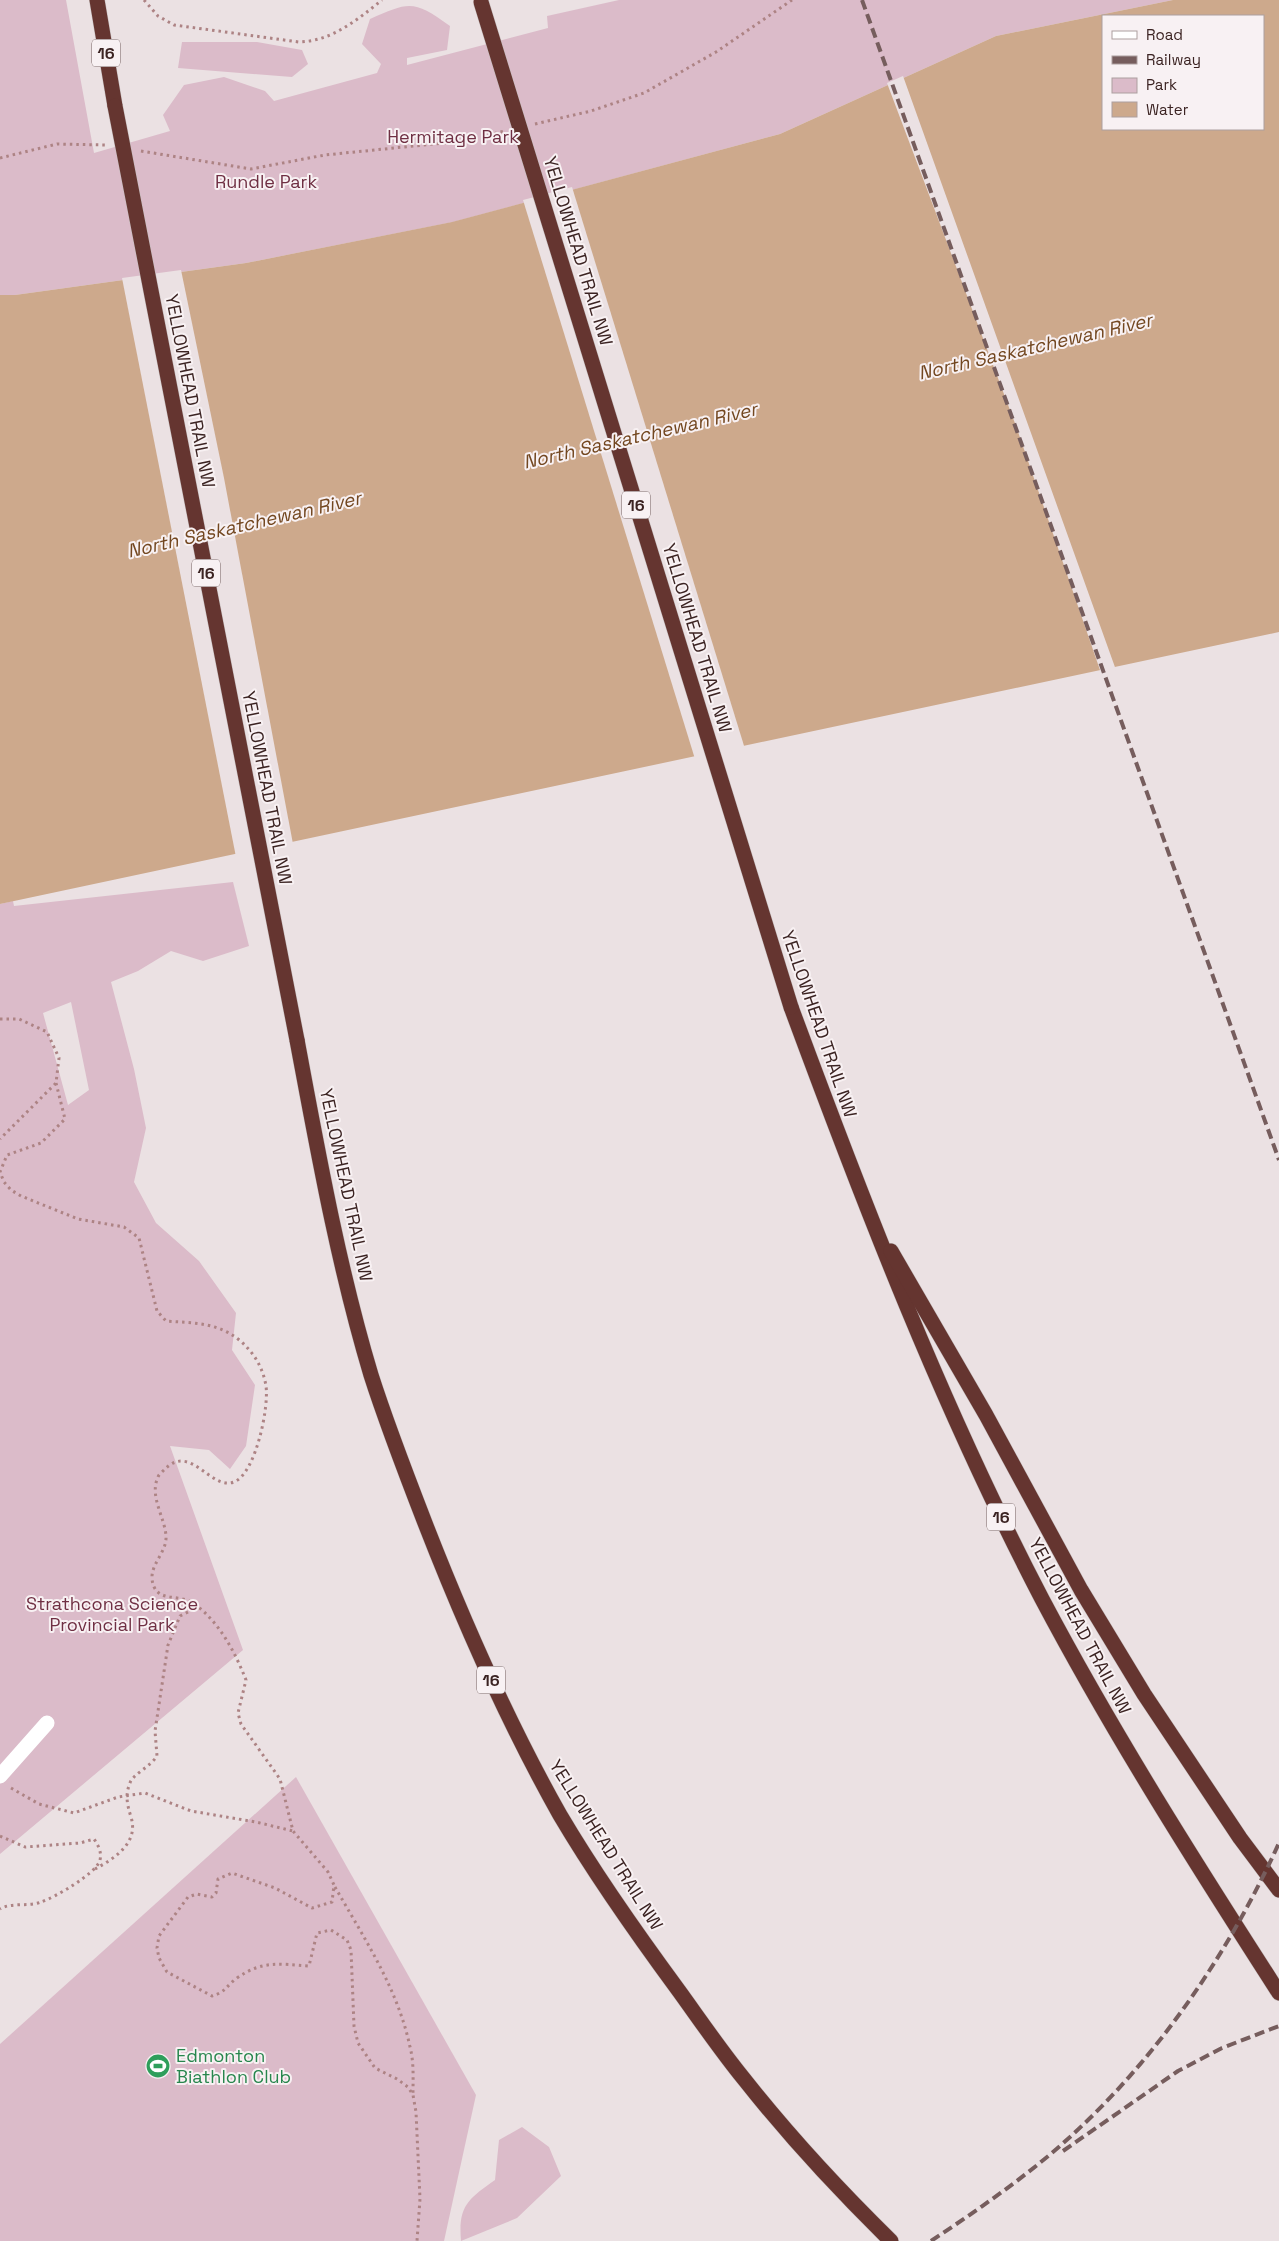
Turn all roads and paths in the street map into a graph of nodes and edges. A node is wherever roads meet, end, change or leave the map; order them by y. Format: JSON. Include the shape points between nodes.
{"nodes":[{"id":1,"x":97,"y":0,"type":"edge"},
{"id":2,"x":144,"y":0,"type":"edge"},
{"id":3,"x":382,"y":0,"type":"edge"},
{"id":4,"x":792,"y":0,"type":"edge"},
{"id":5,"x":481,"y":1,"type":"edge"},
{"id":6,"x":534,"y":124,"type":"dead end"},
{"id":7,"x":506,"y":131,"type":"dead end"},
{"id":8,"x":112,"y":146,"type":"dead end"},
{"id":9,"x":139,"y":151,"type":"dead end"},
{"id":10,"x":0,"y":158,"type":"edge"},
{"id":11,"x":0,"y":1018,"type":"edge"},
{"id":12,"x":56,"y":1083,"type":"junction"},
{"id":13,"x":0,"y":1139,"type":"edge"},
{"id":14,"x":862,"y":1200,"type":"junction"},
{"id":15,"x":198,"y":1607,"type":"junction"},
{"id":16,"x":47,"y":1723,"type":"dead end"},
{"id":17,"x":2,"y":1780,"type":"edge"},
{"id":18,"x":127,"y":1795,"type":"junction"},
{"id":19,"x":294,"y":1831,"type":"junction"},
{"id":20,"x":0,"y":1836,"type":"edge"},
{"id":21,"x":95,"y":1869,"type":"junction"},
{"id":22,"x":334,"y":1884,"type":"junction"},
{"id":23,"x":1279,"y":1890,"type":"edge"},
{"id":24,"x":0,"y":1909,"type":"edge"},
{"id":25,"x":1279,"y":1993,"type":"edge"},
{"id":26,"x":413,"y":2096,"type":"junction"},
{"id":27,"x":417,"y":2241,"type":"edge"},
{"id":28,"x":892,"y":2241,"type":"edge"}],
"edges":[{"from":1,"to":28,"type":"highway","name":"YELLOWHEAD TRAIL NW","number":"16","bridge":true,"via":[[323,1178],[356,1320],[396,1449],[468,1631],[561,1816],[632,1927],[743,2078],[810,2157]]},
{"from":2,"to":3,"type":"path","via":[[151,10],[174,25],[299,42],[339,32]]},
{"from":4,"to":6,"type":"path","via":[[716,52],[644,93],[591,111]]},
{"from":5,"to":14,"type":"highway","name":"YELLOWHEAD TRAIL NW","number":"16","bridge":true,"via":[[791,1007]]},
{"from":7,"to":9,"type":"path","via":[[463,142],[325,155],[251,169]]},
{"from":8,"to":10,"type":"path","via":[[57,144]]},
{"from":11,"to":12,"type":"path","via":[[19,1019],[47,1032],[59,1058]]},
{"from":12,"to":13,"type":"path"},
{"from":12,"to":15,"type":"path","via":[[65,1119],[42,1143],[7,1154],[0,1172],[4,1182],[21,1196],[78,1219],[124,1227],[139,1238],[157,1311],[166,1321],[209,1324],[229,1332],[249,1348],[262,1373],[266,1388],[263,1416],[251,1463],[241,1477],[225,1484],[188,1462],[169,1465],[158,1476],[156,1492],[166,1537],[152,1576],[154,1586],[166,1598],[186,1600]]},
{"from":14,"to":23,"type":"highway","via":[[986,1415],[1081,1590],[1134,1678],[1240,1838]]},
{"from":14,"to":25,"type":"highway","name":"YELLOWHEAD TRAIL NW","number":"16","via":[[934,1376],[1042,1598],[1098,1703],[1158,1804]]},
{"from":15,"to":18,"type":"path","via":[[180,1616],[168,1644],[155,1731],[157,1756],[145,1770],[131,1779]]},
{"from":15,"to":19,"type":"path","via":[[227,1640],[244,1673],[246,1680],[238,1713],[241,1724],[280,1779]]},
{"from":16,"to":17,"type":"lane"},
{"from":17,"to":18,"type":"path","via":[[39,1804],[74,1813]]},
{"from":18,"to":19,"type":"path","via":[[145,1793],[191,1811]]},
{"from":18,"to":21,"type":"path","via":[[126,1806],[133,1828],[131,1839],[112,1860]]},
{"from":19,"to":22,"type":"path","via":[[320,1859]]},
{"from":20,"to":21,"type":"path","via":[[25,1847],[94,1839],[99,1845],[100,1860]]},
{"from":21,"to":24,"type":"path","via":[[40,1903]]},
{"from":22,"to":26,"type":"path","via":[[372,1952],[404,2021],[411,2048]]},
{"from":22,"to":26,"type":"path","via":[[332,1902],[312,1908],[275,1888],[232,1873],[223,1876],[218,1879],[216,1893],[212,1897],[188,1896],[159,1936],[159,1958],[167,1972],[212,1996],[223,1993],[236,1978],[268,1963],[309,1966],[317,1933],[331,1930],[339,1933],[351,1950],[354,2026],[358,2043],[375,2068],[408,2087]]},
{"from":26,"to":27,"type":"path","via":[[420,2199]]}]}
